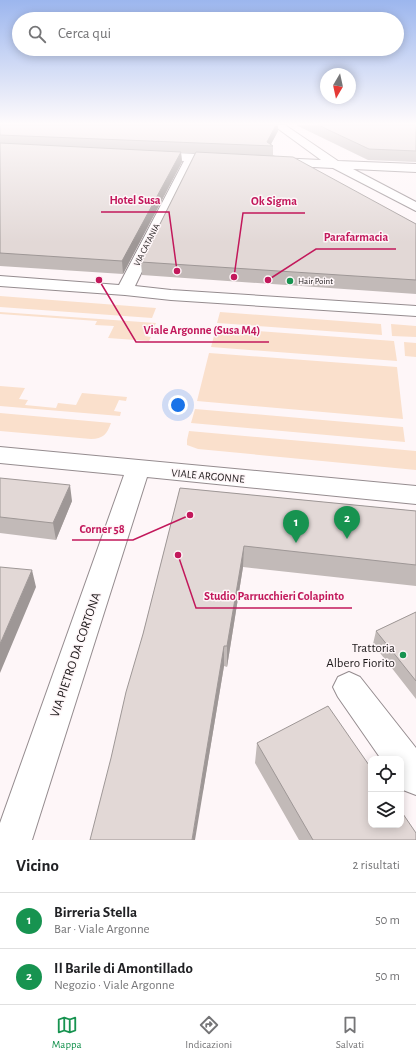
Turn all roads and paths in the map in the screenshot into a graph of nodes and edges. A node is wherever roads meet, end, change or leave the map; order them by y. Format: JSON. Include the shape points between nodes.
{"nodes":[{"id":1,"x":189,"y":164,"type":"edge"},
{"id":2,"x":318,"y":164,"type":"edge"},
{"id":3,"x":336,"y":165,"type":"junction"},
{"id":4,"x":416,"y":168,"type":"edge"},
{"id":5,"x":416,"y":207,"type":"edge"},
{"id":6,"x":0,"y":281,"type":"edge"},
{"id":7,"x":125,"y":290,"type":"junction"},
{"id":8,"x":416,"y":311,"type":"edge"},
{"id":9,"x":0,"y":455,"type":"edge"},
{"id":10,"x":138,"y":469,"type":"junction"},
{"id":11,"x":416,"y":495,"type":"edge"},
{"id":12,"x":349,"y":687,"type":"dead end"},
{"id":13,"x":416,"y":776,"type":"edge"},
{"id":14,"x":13,"y":840,"type":"edge"}],
"edges":[{"from":1,"to":7,"type":"street","name":"VIA CATANIA"},
{"from":2,"to":3,"type":"street"},
{"from":3,"to":4,"type":"street"},
{"from":3,"to":5,"type":"street"},
{"from":6,"to":7,"type":"street"},
{"from":7,"to":8,"type":"street"},
{"from":9,"to":10,"type":"street","name":"VIALE ARGONNE"},
{"from":10,"to":11,"type":"street","name":"VIALE ARGONNE"},
{"from":10,"to":14,"type":"street","name":"VIA PIETRO DA CORTONA"},
{"from":12,"to":13,"type":"street"}]}
